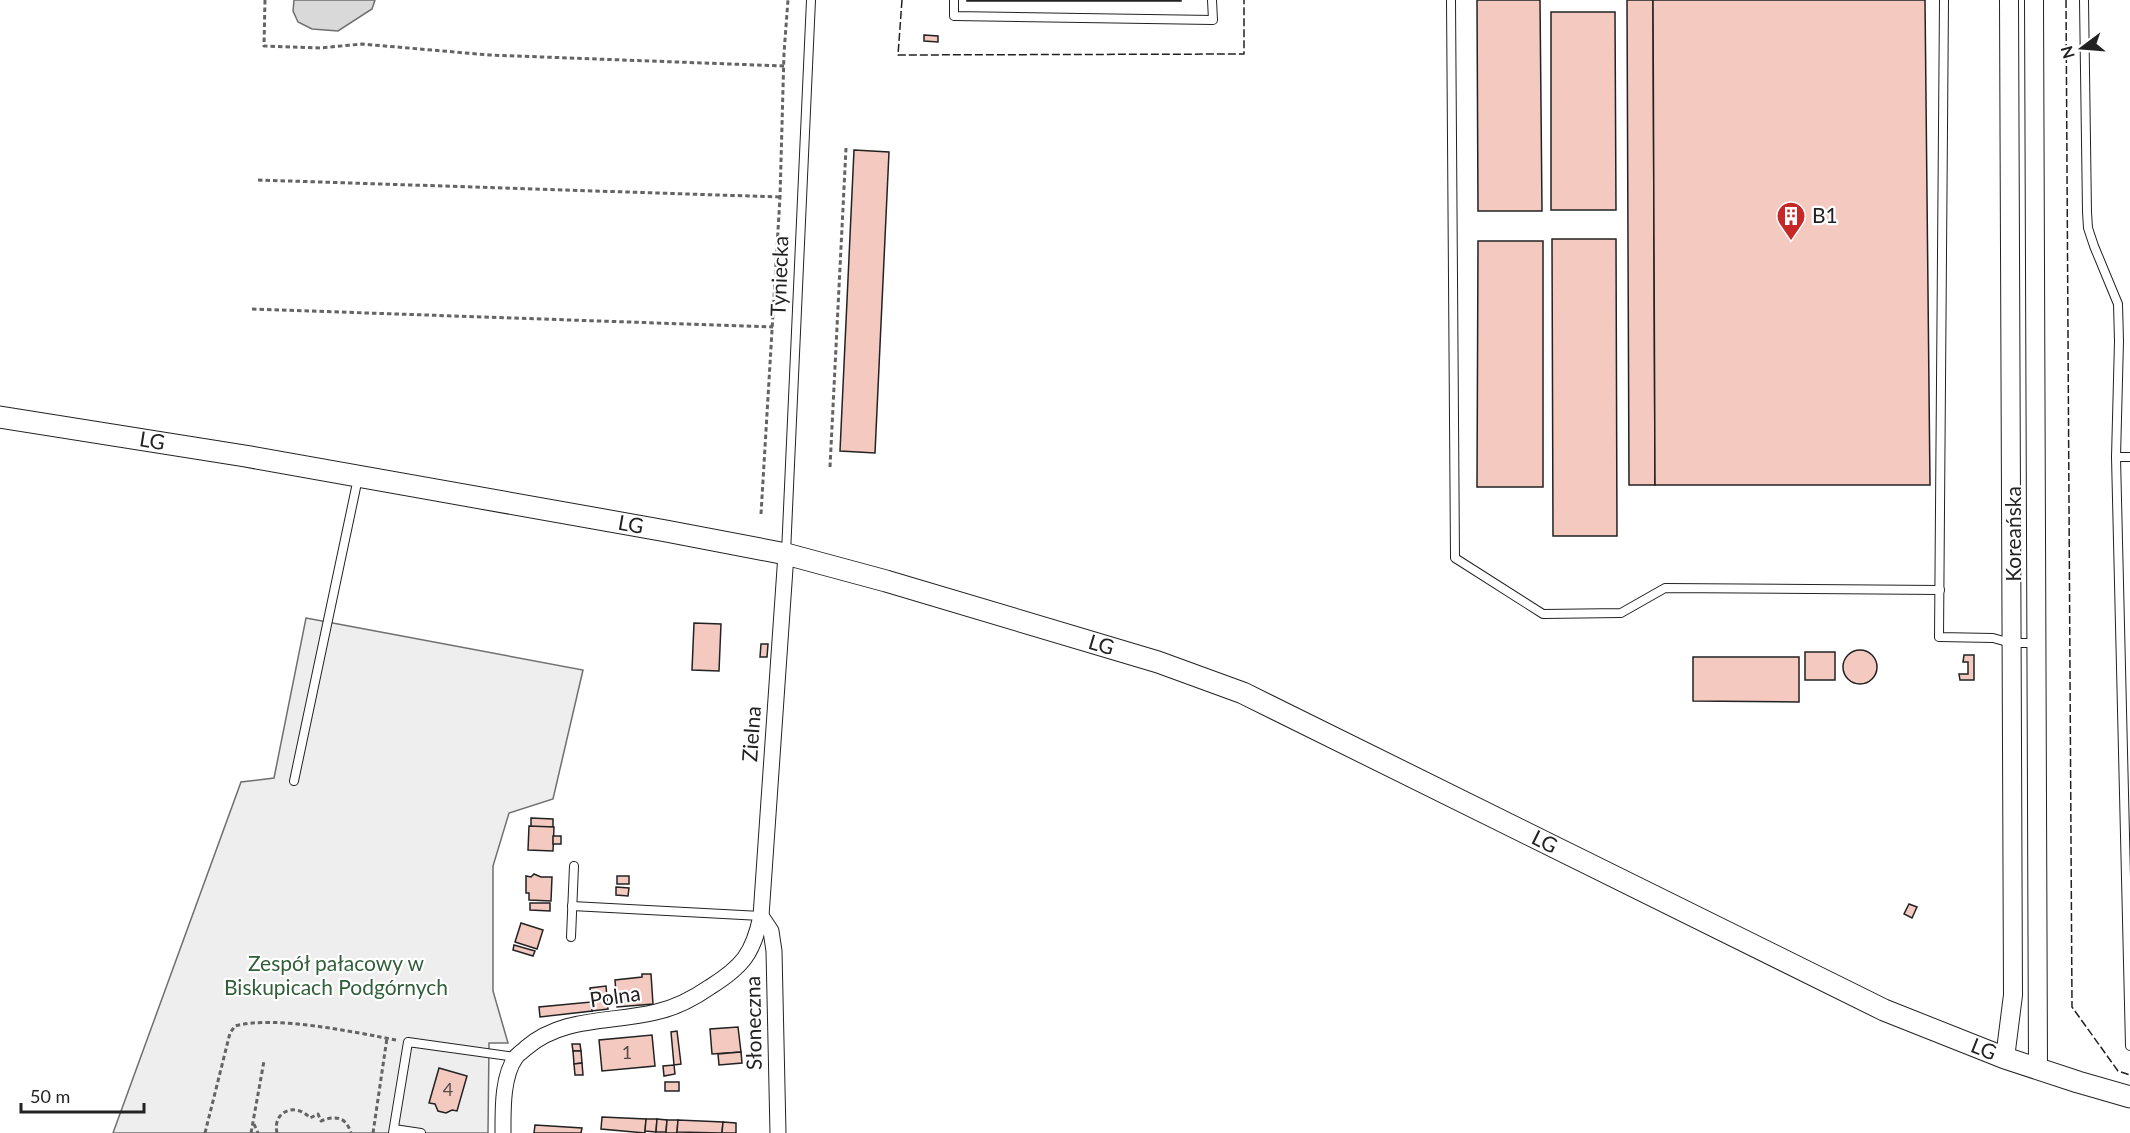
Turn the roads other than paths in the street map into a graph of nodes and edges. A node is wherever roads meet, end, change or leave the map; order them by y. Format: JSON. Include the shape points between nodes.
{"nodes":[{"id":1,"x":811,"y":0,"type":"edge"},
{"id":2,"x":954,"y":0,"type":"edge"},
{"id":3,"x":1212,"y":0,"type":"edge"},
{"id":4,"x":1451,"y":0,"type":"edge"},
{"id":5,"x":1944,"y":0,"type":"edge"},
{"id":6,"x":2009,"y":0,"type":"edge"},
{"id":7,"x":2034,"y":0,"type":"edge"},
{"id":8,"x":2084,"y":0,"type":"edge"},
{"id":9,"x":0,"y":417,"type":"edge"},
{"id":10,"x":2116,"y":457,"type":"junction"},
{"id":11,"x":2130,"y":457,"type":"edge"},
{"id":12,"x":359,"y":477,"type":"junction"},
{"id":13,"x":786,"y":554,"type":"junction"},
{"id":14,"x":1940,"y":590,"type":"junction"},
{"id":15,"x":2011,"y":643,"type":"junction"},
{"id":16,"x":2037,"y":643,"type":"junction"},
{"id":17,"x":294,"y":782,"type":"dead end"},
{"id":18,"x":574,"y":866,"type":"dead end"},
{"id":19,"x":572,"y":906,"type":"junction"},
{"id":20,"x":761,"y":916,"type":"junction"},
{"id":21,"x":571,"y":937,"type":"dead end"},
{"id":22,"x":2130,"y":1046,"type":"edge"},
{"id":23,"x":515,"y":1057,"type":"junction"},
{"id":24,"x":2005,"y":1058,"type":"junction"},
{"id":25,"x":2037,"y":1068,"type":"junction"},
{"id":26,"x":2130,"y":1096,"type":"edge"},
{"id":27,"x":394,"y":1131,"type":"edge"},
{"id":28,"x":421,"y":1133,"type":"edge"},
{"id":29,"x":503,"y":1133,"type":"edge"},
{"id":30,"x":778,"y":1133,"type":"edge"}],
"edges":[{"from":1,"to":13,"type":"lane","name":"Tyniecka"},
{"from":2,"to":3,"type":"lane","via":[[954,16],[1213,20]]},
{"from":4,"to":14,"type":"lane","via":[[1455,558],[1543,614],[1621,613],[1665,588]]},
{"from":5,"to":14,"type":"lane"},
{"from":6,"to":15,"type":"street","name":"Koreańska"},
{"from":7,"to":16,"type":"street","name":"Koreańska"},
{"from":8,"to":10,"type":"lane","via":[[2086,212],[2094,246],[2118,304]]},
{"from":9,"to":12,"type":"main road","name":"LG"},
{"from":10,"to":11,"type":"lane"},
{"from":10,"to":22,"type":"lane"},
{"from":12,"to":13,"type":"main road","name":"LG"},
{"from":12,"to":17,"type":"lane"},
{"from":13,"to":20,"type":"street","name":"Zielna"},
{"from":13,"to":24,"type":"main road","name":"LG","via":[[1158,662],[1243,693],[1854,996]]},
{"from":14,"to":15,"type":"lane","via":[[1939,637],[1993,638]]},
{"from":15,"to":16,"type":"lane"},
{"from":15,"to":24,"type":"street","name":"Koreańska","via":[[2013,995]]},
{"from":16,"to":25,"type":"street","name":"Koreańska"},
{"from":18,"to":19,"type":"lane"},
{"from":19,"to":20,"type":"lane"},
{"from":19,"to":21,"type":"lane"},
{"from":20,"to":23,"type":"street","name":"Polna","via":[[757,936],[741,964],[700,994],[655,1013],[590,1020],[559,1029],[534,1041]]},
{"from":20,"to":30,"type":"street","name":"Słoneczna","via":[[771,931],[774,951]]},
{"from":23,"to":27,"type":"lane","via":[[408,1042]]},
{"from":23,"to":29,"type":"street","via":[[503,1103]]},
{"from":24,"to":25,"type":"main road","name":"LG"},
{"from":25,"to":26,"type":"main road","name":"LG"},
{"from":27,"to":28,"type":"lane"}]}
